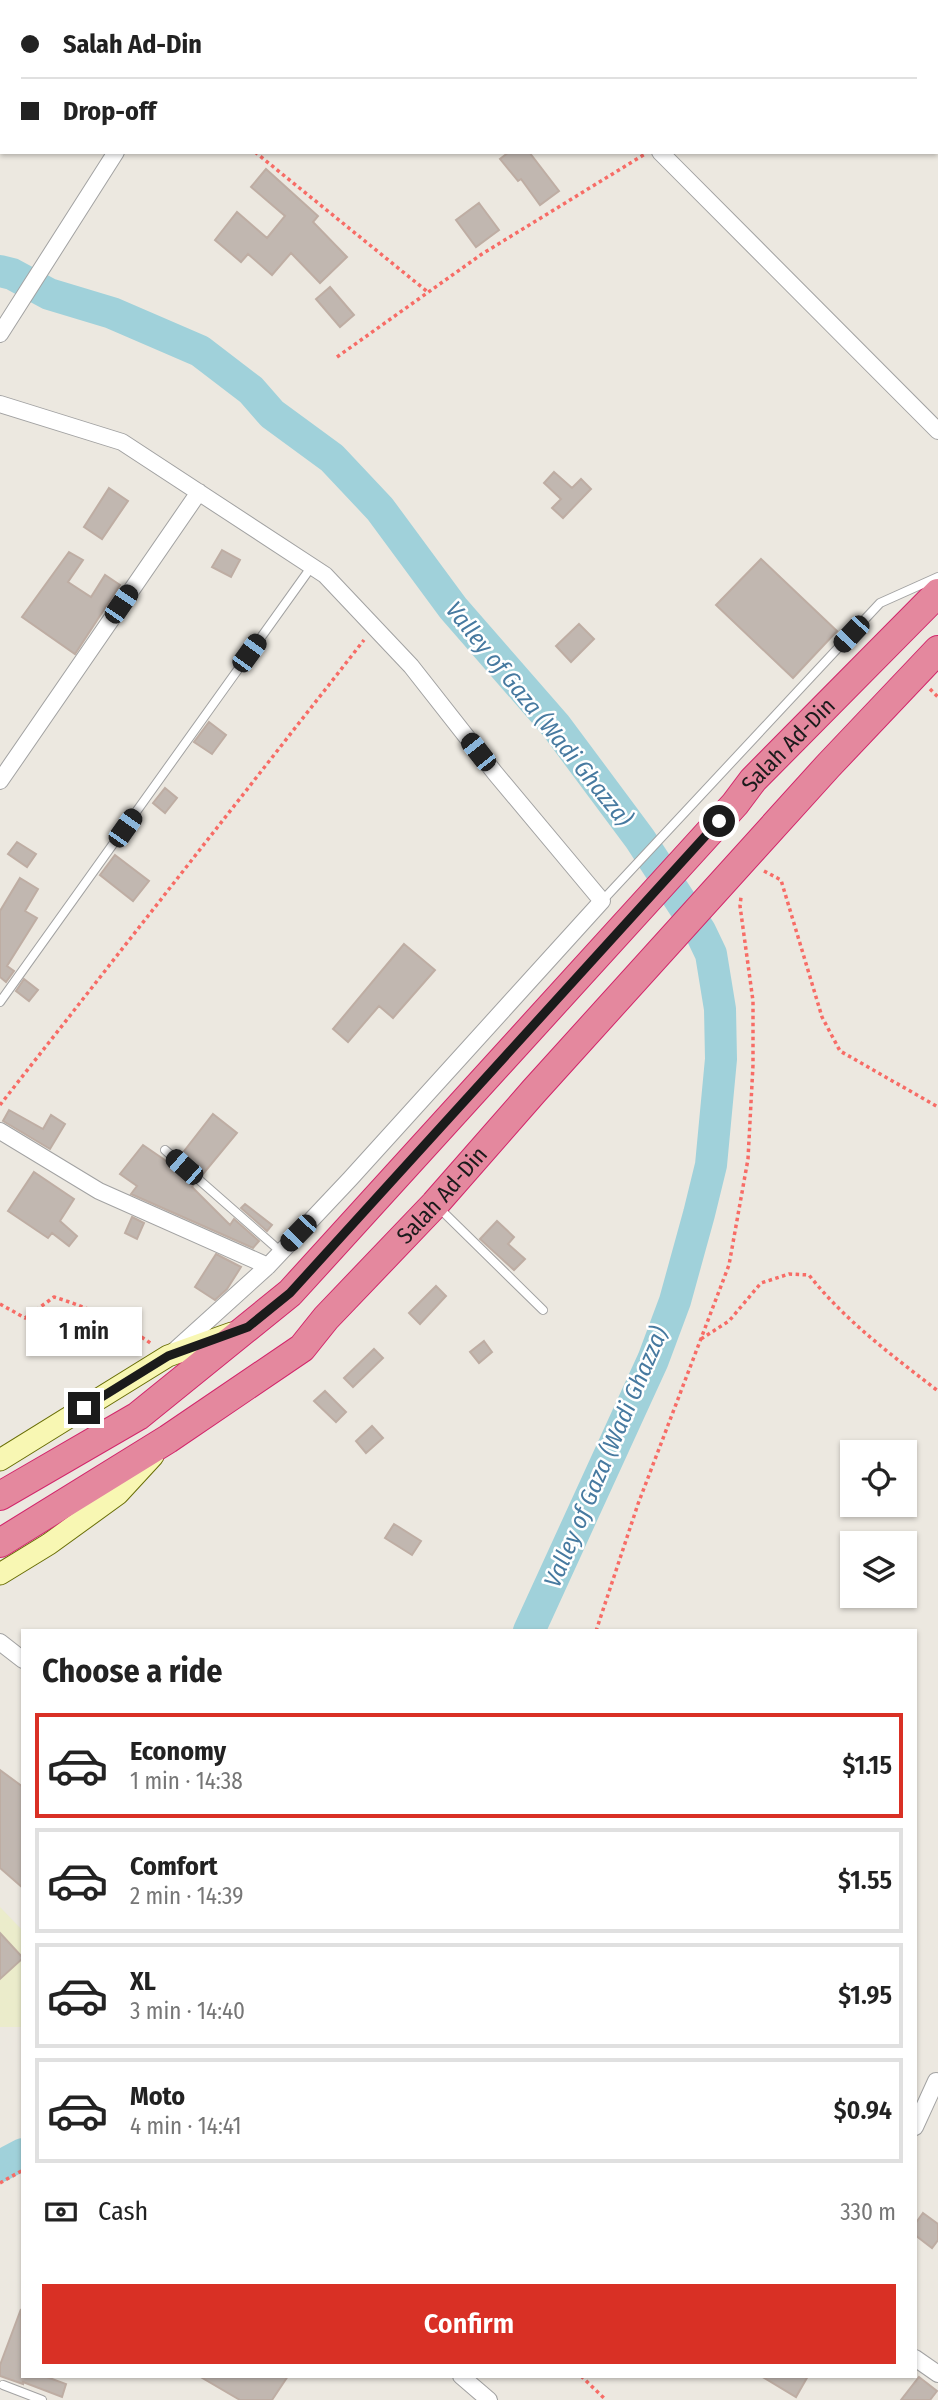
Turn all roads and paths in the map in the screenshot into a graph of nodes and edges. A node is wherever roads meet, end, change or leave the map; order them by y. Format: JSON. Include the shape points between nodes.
{"nodes":[{"id":1,"x":115,"y":154,"type":"edge"},
{"id":2,"x":257,"y":154,"type":"edge"},
{"id":3,"x":646,"y":154,"type":"edge"},
{"id":4,"x":662,"y":154,"type":"edge"},
{"id":5,"x":429,"y":293,"type":"junction"},
{"id":6,"x":0,"y":334,"type":"edge"},
{"id":7,"x":337,"y":357,"type":"dead end"},
{"id":8,"x":0,"y":404,"type":"edge"},
{"id":9,"x":938,"y":430,"type":"edge"},
{"id":10,"x":199,"y":492,"type":"junction"},
{"id":11,"x":312,"y":566,"type":"junction"},
{"id":12,"x":938,"y":577,"type":"edge"},
{"id":13,"x":938,"y":593,"type":"edge"},
{"id":14,"x":374,"y":627,"type":"junction"},
{"id":15,"x":938,"y":650,"type":"edge"},
{"id":16,"x":0,"y":781,"type":"edge"},
{"id":17,"x":744,"y":859,"type":"junction"},
{"id":18,"x":741,"y":894,"type":"dead end"},
{"id":19,"x":602,"y":901,"type":"junction"},
{"id":20,"x":0,"y":1002,"type":"edge"},
{"id":21,"x":0,"y":1105,"type":"edge"},
{"id":22,"x":938,"y":1107,"type":"edge"},
{"id":23,"x":0,"y":1131,"type":"edge"},
{"id":24,"x":165,"y":1150,"type":"dead end"},
{"id":25,"x":435,"y":1204,"type":"junction"},
{"id":26,"x":280,"y":1251,"type":"junction"},
{"id":27,"x":268,"y":1266,"type":"junction"},
{"id":28,"x":0,"y":1304,"type":"edge"},
{"id":29,"x":543,"y":1310,"type":"dead end"},
{"id":30,"x":248,"y":1327,"type":"junction"},
{"id":31,"x":700,"y":1340,"type":"junction"},
{"id":32,"x":168,"y":1356,"type":"junction"},
{"id":33,"x":938,"y":1391,"type":"edge"},
{"id":34,"x":168,"y":1439,"type":"junction"},
{"id":35,"x":0,"y":1460,"type":"edge"},
{"id":36,"x":0,"y":1496,"type":"edge"},
{"id":37,"x":0,"y":1543,"type":"edge"},
{"id":38,"x":0,"y":1574,"type":"edge"},
{"id":39,"x":597,"y":1629,"type":"edge"},
{"id":40,"x":0,"y":1642,"type":"edge"},
{"id":41,"x":21,"y":1658,"type":"edge"},
{"id":42,"x":936,"y":2081,"type":"dead end"},
{"id":43,"x":917,"y":2123,"type":"edge"},
{"id":44,"x":21,"y":2171,"type":"edge"},
{"id":45,"x":0,"y":2183,"type":"edge"},
{"id":46,"x":917,"y":2359,"type":"edge"},
{"id":47,"x":938,"y":2374,"type":"edge"},
{"id":48,"x":463,"y":2378,"type":"edge"},
{"id":49,"x":583,"y":2378,"type":"edge"},
{"id":50,"x":4,"y":2385,"type":"dead end"},
{"id":51,"x":42,"y":2400,"type":"edge"},
{"id":52,"x":489,"y":2400,"type":"edge"},
{"id":53,"x":606,"y":2400,"type":"edge"}],
"edges":[{"from":1,"to":6,"type":"street"},
{"from":2,"to":5,"type":"path"},
{"from":3,"to":5,"type":"path","via":[[482,254]]},
{"from":4,"to":9,"type":"street"},
{"from":5,"to":7,"type":"path"},
{"from":8,"to":10,"type":"street","via":[[122,442]]},
{"from":10,"to":11,"type":"street"},
{"from":10,"to":16,"type":"street"},
{"from":11,"to":14,"type":"street"},
{"from":11,"to":20,"type":"lane"},
{"from":12,"to":19,"type":"lane","via":[[880,603]]},
{"from":13,"to":30,"type":"highway","name":"Salah Ad-Din","via":[[754,780],[290,1293]]},
{"from":14,"to":19,"type":"street"},
{"from":14,"to":21,"type":"path"},
{"from":15,"to":17,"type":"highway","name":"Salah Ad-Din"},
{"from":17,"to":22,"type":"path","via":[[781,880],[822,1017],[840,1051]]},
{"from":17,"to":25,"type":"highway","name":"Salah Ad-Din"},
{"from":18,"to":31,"type":"path","via":[[753,1001],[748,1158],[729,1265]]},
{"from":19,"to":26,"type":"street"},
{"from":23,"to":27,"type":"street","via":[[99,1191]]},
{"from":24,"to":26,"type":"lane"},
{"from":25,"to":29,"type":"lane"},
{"from":25,"to":34,"type":"highway","name":"Salah Ad-Din","via":[[302,1348]]},
{"from":26,"to":27,"type":"street"},
{"from":27,"to":32,"type":"street"},
{"from":28,"to":32,"type":"path","via":[[25,1318],[54,1297],[135,1331]]},
{"from":30,"to":32,"type":"main road"},
{"from":30,"to":36,"type":"highway","name":"Salah Ad-Din","via":[[138,1416]]},
{"from":31,"to":33,"type":"path","via":[[729,1321],[761,1283],[789,1274],[809,1275],[827,1299]]},
{"from":31,"to":39,"type":"path"},
{"from":32,"to":35,"type":"main road"},
{"from":34,"to":37,"type":"highway","name":"Salah Ad-Din"},
{"from":34,"to":38,"type":"main road","via":[[118,1493]]},
{"from":40,"to":41,"type":"street"},
{"from":42,"to":43,"type":"street"},
{"from":44,"to":45,"type":"path"},
{"from":46,"to":47,"type":"street"},
{"from":48,"to":52,"type":"street"},
{"from":49,"to":53,"type":"path"},
{"from":50,"to":51,"type":"lane"}]}
